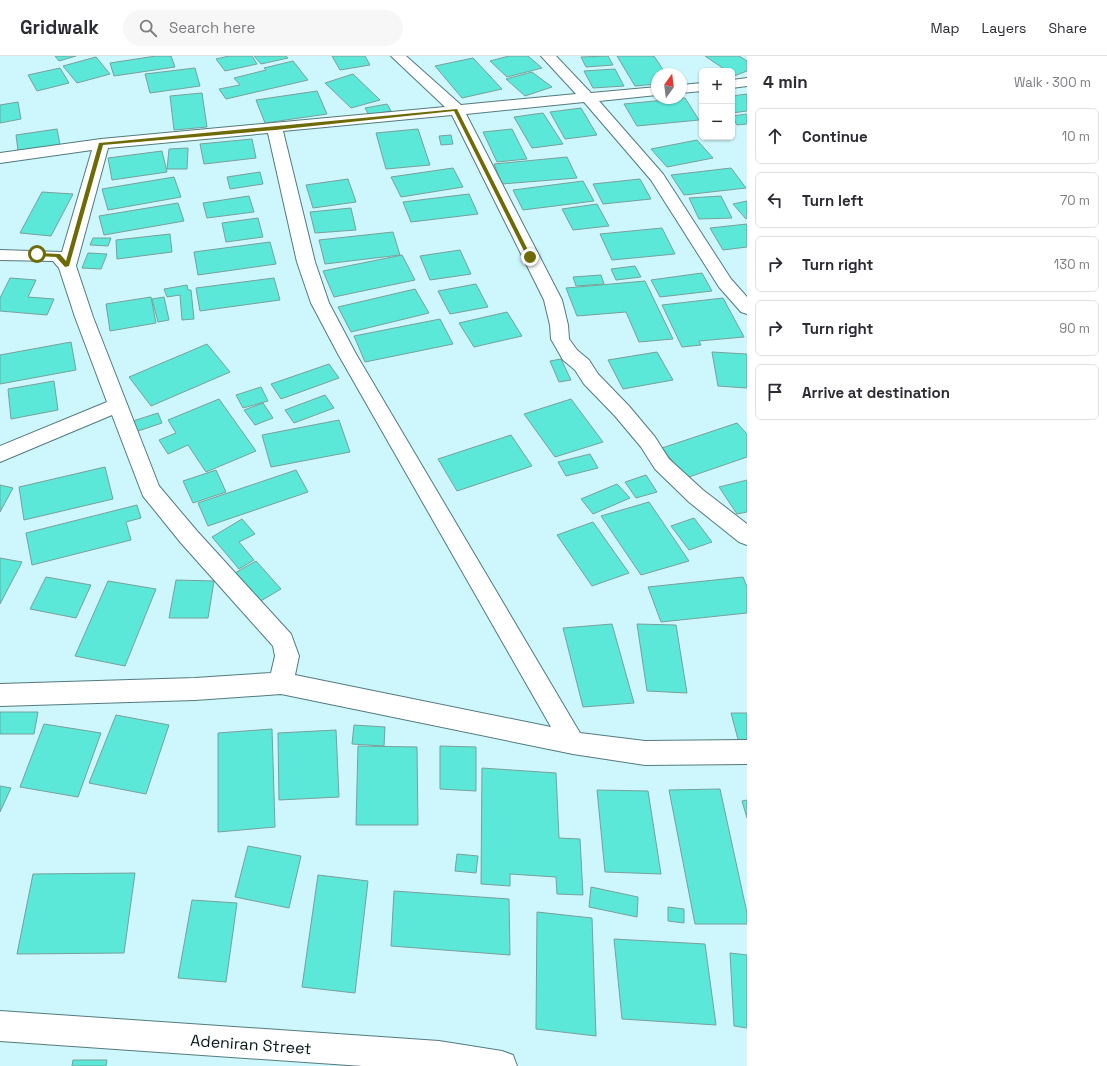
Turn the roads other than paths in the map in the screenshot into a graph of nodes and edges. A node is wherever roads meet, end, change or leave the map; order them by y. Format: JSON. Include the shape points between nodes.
{"nodes":[{"id":1,"x":398,"y":56,"type":"edge"},
{"id":2,"x":548,"y":56,"type":"edge"},
{"id":3,"x":747,"y":82,"type":"edge"},
{"id":4,"x":735,"y":84,"type":"edge"},
{"id":5,"x":699,"y":87,"type":"edge"},
{"id":6,"x":687,"y":88,"type":"edge"},
{"id":7,"x":651,"y":92,"type":"edge"},
{"id":8,"x":588,"y":98,"type":"junction"},
{"id":9,"x":456,"y":110,"type":"junction"},
{"id":10,"x":275,"y":128,"type":"junction"},
{"id":11,"x":101,"y":144,"type":"junction"},
{"id":12,"x":0,"y":158,"type":"edge"},
{"id":13,"x":0,"y":255,"type":"edge"},
{"id":14,"x":67,"y":266,"type":"junction"},
{"id":15,"x":747,"y":308,"type":"edge"},
{"id":16,"x":118,"y":405,"type":"junction"},
{"id":17,"x":0,"y":454,"type":"edge"},
{"id":18,"x":747,"y":536,"type":"edge"},
{"id":19,"x":281,"y":683,"type":"junction"},
{"id":20,"x":0,"y":695,"type":"edge"},
{"id":21,"x":573,"y":743,"type":"junction"},
{"id":22,"x":747,"y":752,"type":"edge"},
{"id":23,"x":0,"y":1026,"type":"edge"},
{"id":24,"x":502,"y":1066,"type":"edge"}],
"edges":[{"from":1,"to":9,"type":"street"},
{"from":2,"to":8,"type":"street"},
{"from":3,"to":4,"type":"street"},
{"from":5,"to":6,"type":"street"},
{"from":7,"to":8,"type":"street"},
{"from":8,"to":9,"type":"street"},
{"from":8,"to":15,"type":"street","via":[[657,177],[725,283]]},
{"from":9,"to":10,"type":"street"},
{"from":9,"to":18,"type":"street","via":[[552,300],[560,339],[570,355],[648,442],[662,464],[696,496]]},
{"from":10,"to":11,"type":"street"},
{"from":10,"to":21,"type":"street","via":[[306,262],[320,303],[347,354]]},
{"from":11,"to":12,"type":"street"},
{"from":11,"to":14,"type":"street"},
{"from":13,"to":14,"type":"street","via":[[58,256]]},
{"from":14,"to":16,"type":"street"},
{"from":16,"to":17,"type":"street"},
{"from":16,"to":19,"type":"street","via":[[150,490],[283,641],[288,656]]},
{"from":19,"to":20,"type":"street","via":[[196,689]]},
{"from":19,"to":21,"type":"street"},
{"from":21,"to":22,"type":"street","via":[[645,753]]},
{"from":23,"to":24,"type":"street","name":"Adeniran Street","via":[[439,1056]]}]}
